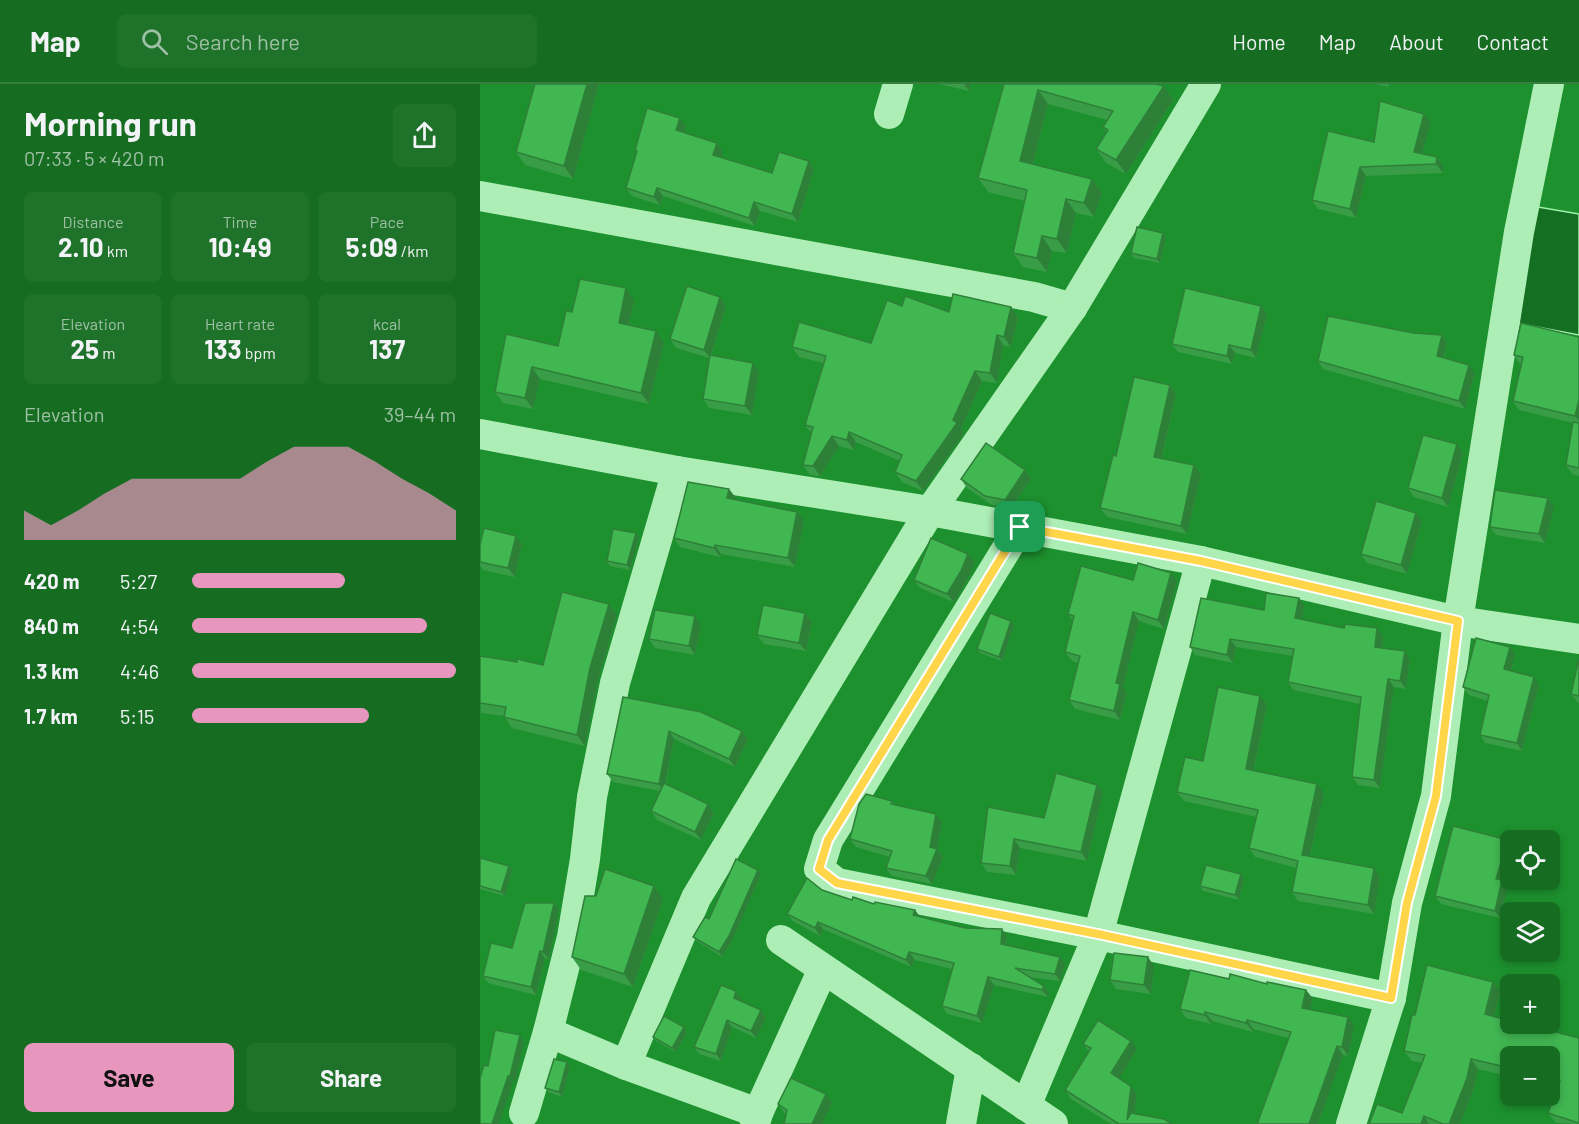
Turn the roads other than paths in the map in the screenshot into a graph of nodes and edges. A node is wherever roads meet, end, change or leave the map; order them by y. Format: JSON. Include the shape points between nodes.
{"nodes":[{"id":1,"x":898,"y":84,"type":"edge"},
{"id":2,"x":1206,"y":84,"type":"edge"},
{"id":3,"x":1549,"y":84,"type":"edge"},
{"id":4,"x":889,"y":114,"type":"dead end"},
{"id":5,"x":480,"y":195,"type":"edge"},
{"id":6,"x":1072,"y":308,"type":"junction"},
{"id":7,"x":480,"y":434,"type":"edge"},
{"id":8,"x":677,"y":471,"type":"junction"},
{"id":9,"x":930,"y":511,"type":"junction"},
{"id":10,"x":1020,"y":527,"type":"junction"},
{"id":11,"x":1201,"y":561,"type":"junction"},
{"id":12,"x":1458,"y":621,"type":"junction"},
{"id":13,"x":1579,"y":639,"type":"edge"},
{"id":14,"x":1098,"y":934,"type":"junction"},
{"id":15,"x":781,"y":940,"type":"dead end"},
{"id":16,"x":823,"y":969,"type":"junction"},
{"id":17,"x":1391,"y":998,"type":"junction"},
{"id":18,"x":548,"y":1032,"type":"junction"},
{"id":19,"x":626,"y":1065,"type":"junction"},
{"id":20,"x":971,"y":1068,"type":"junction"},
{"id":21,"x":1026,"y":1106,"type":"junction"},
{"id":22,"x":524,"y":1113,"type":"dead end"},
{"id":23,"x":757,"y":1118,"type":"edge"},
{"id":24,"x":961,"y":1124,"type":"edge"},
{"id":25,"x":1053,"y":1124,"type":"edge"},
{"id":26,"x":1351,"y":1124,"type":"edge"}],
"edges":[{"from":1,"to":4,"type":"street"},
{"from":2,"to":6,"type":"street"},
{"from":3,"to":12,"type":"street","via":[[1519,232]]},
{"from":5,"to":6,"type":"street","via":[[1034,297]]},
{"from":6,"to":9,"type":"street"},
{"from":7,"to":8,"type":"street"},
{"from":8,"to":9,"type":"street"},
{"from":8,"to":18,"type":"street","via":[[615,683],[592,797],[572,937]]},
{"from":9,"to":10,"type":"street"},
{"from":9,"to":19,"type":"street","via":[[696,898]]},
{"from":10,"to":11,"type":"street"},
{"from":10,"to":14,"type":"street","via":[[828,840],[819,869],[837,883]]},
{"from":11,"to":12,"type":"street"},
{"from":11,"to":14,"type":"street"},
{"from":12,"to":13,"type":"street"},
{"from":12,"to":17,"type":"street","via":[[1436,796],[1407,903]]},
{"from":14,"to":17,"type":"street"},
{"from":14,"to":21,"type":"street"},
{"from":15,"to":16,"type":"street"},
{"from":16,"to":20,"type":"street"},
{"from":16,"to":23,"type":"street"},
{"from":17,"to":26,"type":"street"},
{"from":18,"to":19,"type":"street"},
{"from":18,"to":22,"type":"street"},
{"from":19,"to":23,"type":"street"},
{"from":20,"to":21,"type":"street"},
{"from":20,"to":24,"type":"street"},
{"from":21,"to":25,"type":"street"}]}
